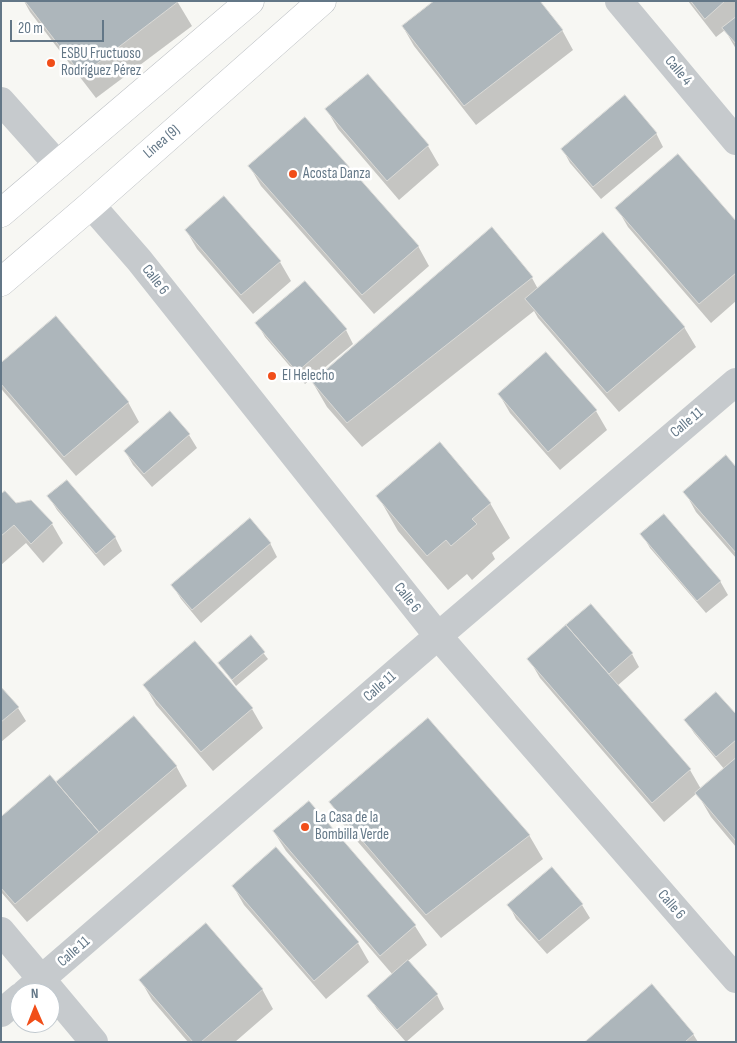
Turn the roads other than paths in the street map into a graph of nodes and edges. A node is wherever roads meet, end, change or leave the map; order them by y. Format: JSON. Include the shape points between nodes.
{"nodes":[{"id":1,"x":250,"y":1,"type":"edge"},
{"id":2,"x":322,"y":1,"type":"edge"},
{"id":3,"x":619,"y":1,"type":"edge"},
{"id":4,"x":1,"y":101,"type":"edge"},
{"id":5,"x":736,"y":141,"type":"edge"},
{"id":6,"x":58,"y":165,"type":"junction"},
{"id":7,"x":91,"y":205,"type":"junction"},
{"id":8,"x":1,"y":213,"type":"edge"},
{"id":9,"x":1,"y":282,"type":"edge"},
{"id":10,"x":736,"y":382,"type":"edge"},
{"id":11,"x":438,"y":636,"type":"junction"},
{"id":12,"x":1,"y":931,"type":"edge"},
{"id":13,"x":736,"y":980,"type":"edge"},
{"id":14,"x":31,"y":983,"type":"edge"},
{"id":15,"x":36,"y":983,"type":"edge"},
{"id":16,"x":60,"y":1011,"type":"edge"},
{"id":17,"x":94,"y":1042,"type":"edge"}],
"edges":[{"from":1,"to":6,"type":"main road"},
{"from":2,"to":7,"type":"main road","name":"Línea (9)"},
{"from":3,"to":5,"type":"street","name":"Calle 4"},
{"from":4,"to":6,"type":"street"},
{"from":6,"to":8,"type":"main road"},
{"from":7,"to":9,"type":"main road","name":"Línea (9)"},
{"from":7,"to":11,"type":"street","name":"Calle 6","via":[[139,260]]},
{"from":10,"to":11,"type":"street","name":"Calle 11"},
{"from":11,"to":13,"type":"street","name":"Calle 6"},
{"from":11,"to":15,"type":"street","name":"Calle 11"},
{"from":12,"to":14,"type":"street"},
{"from":16,"to":17,"type":"street"}]}
